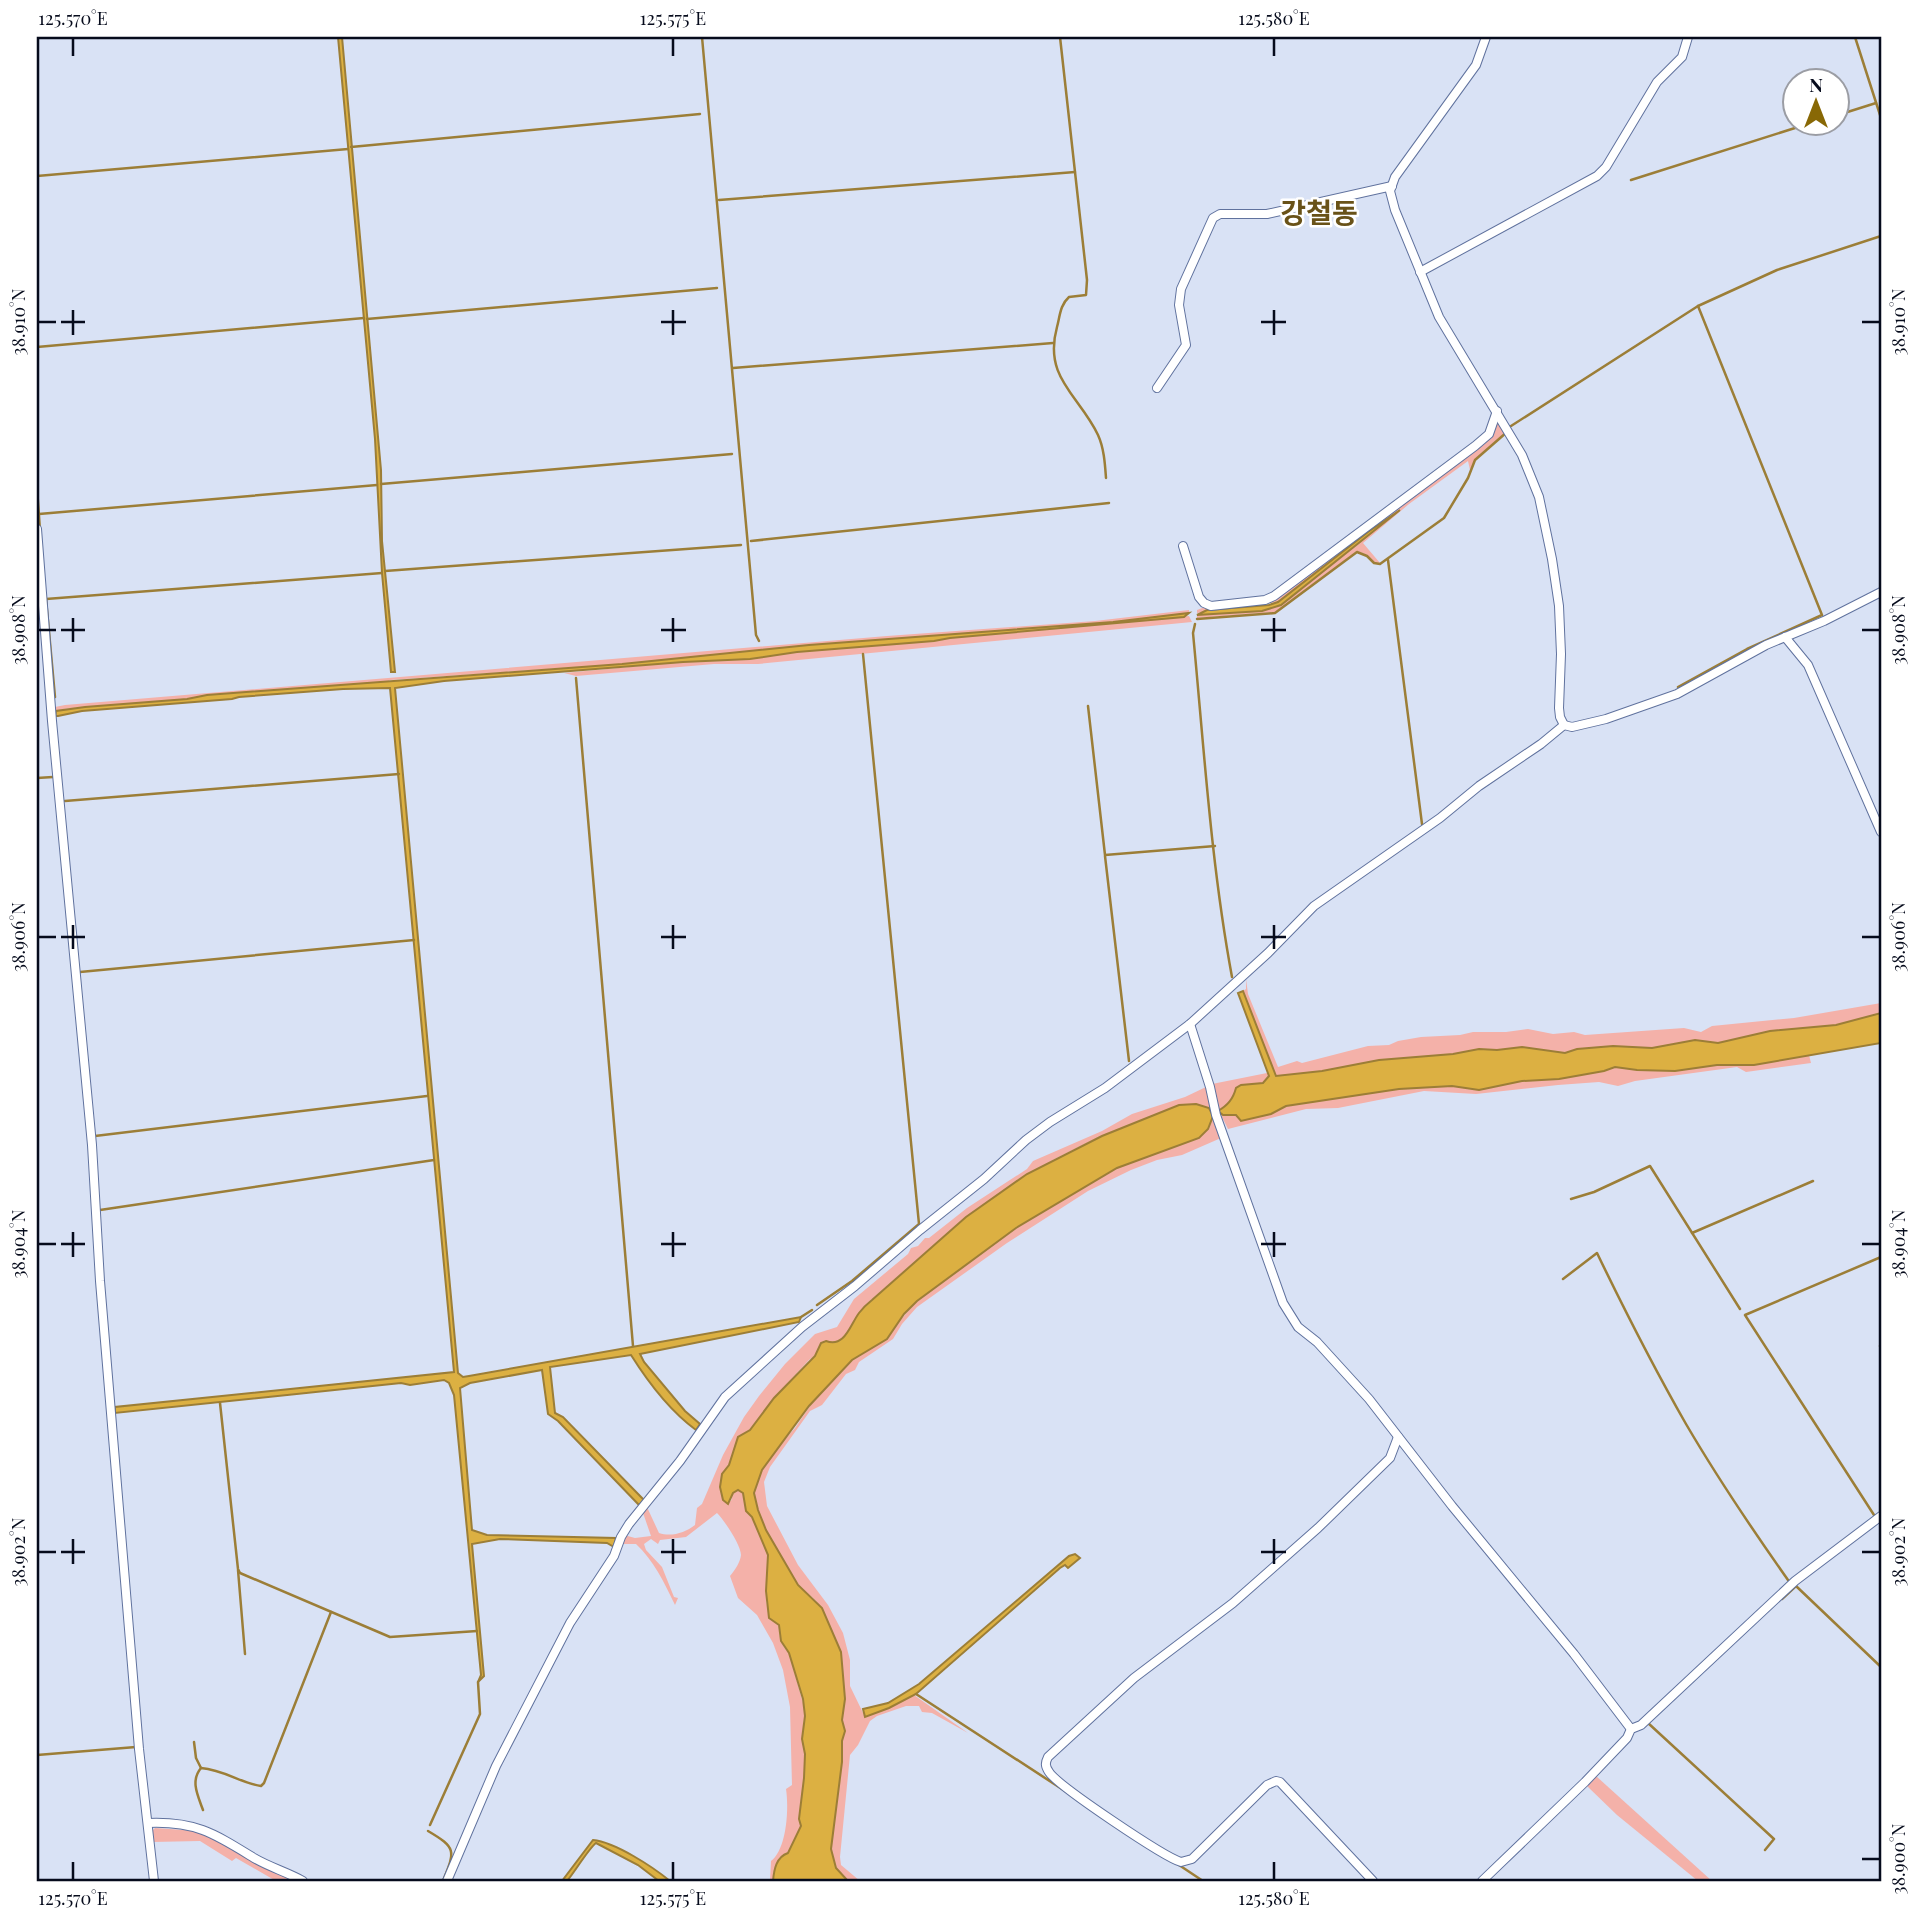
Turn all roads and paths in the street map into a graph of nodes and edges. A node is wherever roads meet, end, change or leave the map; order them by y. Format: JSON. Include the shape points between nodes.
{"nodes":[{"id":1,"x":1486,"y":37,"type":"edge"},
{"id":2,"x":1688,"y":37,"type":"edge"},
{"id":3,"x":1392,"y":186,"type":"junction"},
{"id":4,"x":1419,"y":272,"type":"junction"},
{"id":5,"x":1157,"y":388,"type":"dead end"},
{"id":6,"x":1497,"y":411,"type":"junction"},
{"id":7,"x":37,"y":529,"type":"edge"},
{"id":8,"x":1183,"y":547,"type":"dead end"},
{"id":9,"x":1881,"y":592,"type":"edge"},
{"id":10,"x":1784,"y":638,"type":"junction"},
{"id":11,"x":1564,"y":724,"type":"junction"},
{"id":12,"x":1881,"y":832,"type":"edge"},
{"id":13,"x":1190,"y":1024,"type":"junction"},
{"id":14,"x":1398,"y":1437,"type":"junction"},
{"id":15,"x":1881,"y":1516,"type":"edge"},
{"id":16,"x":1631,"y":1729,"type":"junction"},
{"id":17,"x":148,"y":1823,"type":"junction"},
{"id":18,"x":154,"y":1881,"type":"edge"},
{"id":19,"x":303,"y":1881,"type":"edge"},
{"id":20,"x":447,"y":1881,"type":"edge"},
{"id":21,"x":1373,"y":1881,"type":"edge"},
{"id":22,"x":1482,"y":1881,"type":"edge"}],
"edges":[{"from":1,"to":3,"type":"street","via":[[1476,65]]},
{"from":2,"to":4,"type":"street","via":[[1682,57],[1657,82],[1597,176]]},
{"from":3,"to":4,"type":"street","via":[[1395,210]]},
{"from":3,"to":5,"type":"street","via":[[1267,214],[1213,218],[1181,289],[1186,345]]},
{"from":4,"to":6,"type":"street","via":[[1439,317]]},
{"from":6,"to":8,"type":"street","via":[[1489,434],[1475,446],[1265,600],[1204,604]]},
{"from":6,"to":11,"type":"street","via":[[1530,472],[1546,526],[1559,606],[1559,708]]},
{"from":7,"to":17,"type":"street"},
{"from":9,"to":10,"type":"street"},
{"from":10,"to":11,"type":"street","via":[[1677,694],[1606,719],[1572,727]]},
{"from":10,"to":12,"type":"street","via":[[1808,665]]},
{"from":11,"to":13,"type":"street","via":[[1299,918]]},
{"from":13,"to":14,"type":"street","via":[[1216,1115],[1283,1303],[1298,1327],[1361,1390]]},
{"from":13,"to":20,"type":"street","via":[[1026,1140],[725,1396],[629,1524],[570,1623],[496,1766]]},
{"from":14,"to":16,"type":"street"},
{"from":14,"to":21,"type":"street","via":[[1390,1458],[1318,1528],[1233,1603],[1134,1678],[1046,1761],[1047,1770],[1063,1786],[1181,1862],[1192,1859],[1267,1785],[1280,1782]]},
{"from":15,"to":16,"type":"street","via":[[1795,1581],[1641,1725]]},
{"from":16,"to":22,"type":"street","via":[[1585,1782]]},
{"from":17,"to":18,"type":"street"},
{"from":17,"to":19,"type":"street","via":[[192,1825]]}]}
